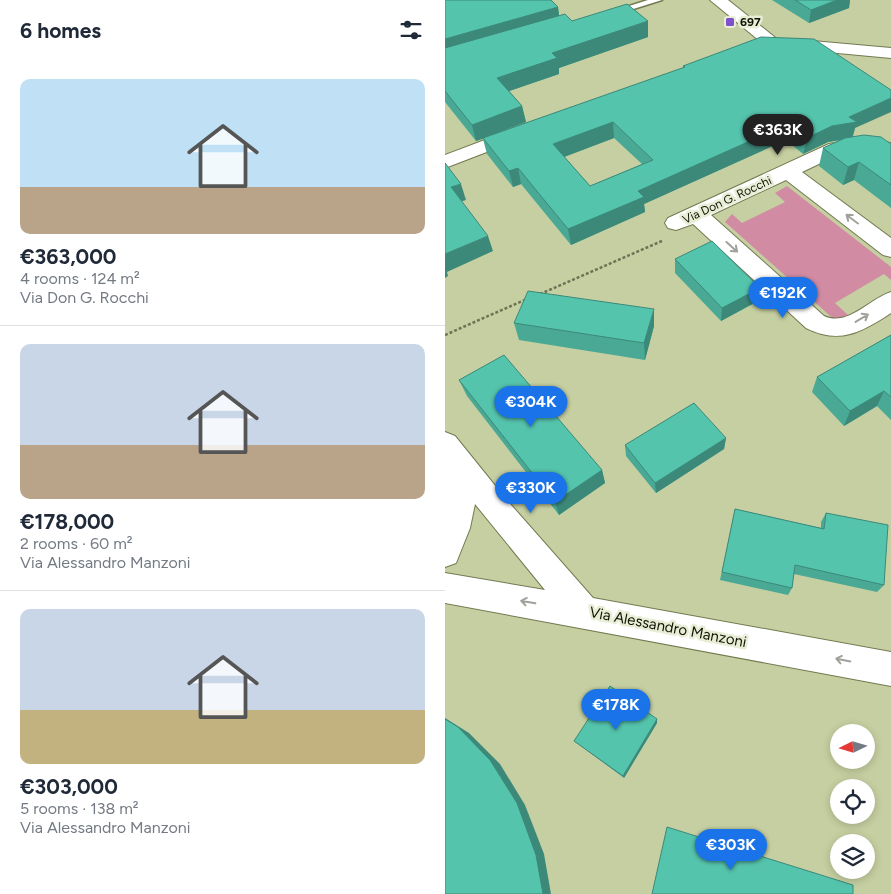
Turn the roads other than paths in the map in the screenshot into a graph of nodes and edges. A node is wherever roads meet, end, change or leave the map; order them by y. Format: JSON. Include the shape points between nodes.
{"nodes":[{"id":1,"x":658,"y":0,"type":"edge"},
{"id":2,"x":718,"y":0,"type":"edge"},
{"id":3,"x":601,"y":16,"type":"edge"},
{"id":4,"x":773,"y":43,"type":"junction"},
{"id":5,"x":745,"y":46,"type":"edge"},
{"id":6,"x":891,"y":53,"type":"edge"},
{"id":7,"x":535,"y":127,"type":"edge"},
{"id":8,"x":891,"y":148,"type":"edge"},
{"id":9,"x":445,"y":162,"type":"edge"},
{"id":10,"x":789,"y":170,"type":"junction"},
{"id":11,"x":891,"y":249,"type":"edge"},
{"id":12,"x":891,"y":301,"type":"edge"},
{"id":13,"x":445,"y":444,"type":"edge"},
{"id":14,"x":445,"y":449,"type":"edge"},
{"id":15,"x":445,"y":553,"type":"edge"},
{"id":16,"x":445,"y":588,"type":"edge"},
{"id":17,"x":584,"y":612,"type":"junction"},
{"id":18,"x":891,"y":669,"type":"edge"}],
"edges":[{"from":1,"to":3,"type":"lane"},
{"from":2,"to":4,"type":"street"},
{"from":4,"to":5,"type":"street"},
{"from":4,"to":6,"type":"street"},
{"from":7,"to":9,"type":"street"},
{"from":8,"to":10,"type":"street","name":"Via Don G. Rocchi","via":[[841,147]]},
{"from":11,"to":10,"type":"street","one_way":true},
{"from":10,"to":12,"type":"street","name":"Via Don G. Rocchi","one_way":true,"via":[[686,219],[824,327],[846,327]]},
{"from":13,"to":17,"type":"street"},
{"from":14,"to":15,"type":"street","via":[[460,482],[461,500]]},
{"from":17,"to":16,"type":"street","name":"Via Alessandro Manzoni","one_way":true},
{"from":18,"to":17,"type":"street","name":"Via Alessandro Manzoni","one_way":true}]}
